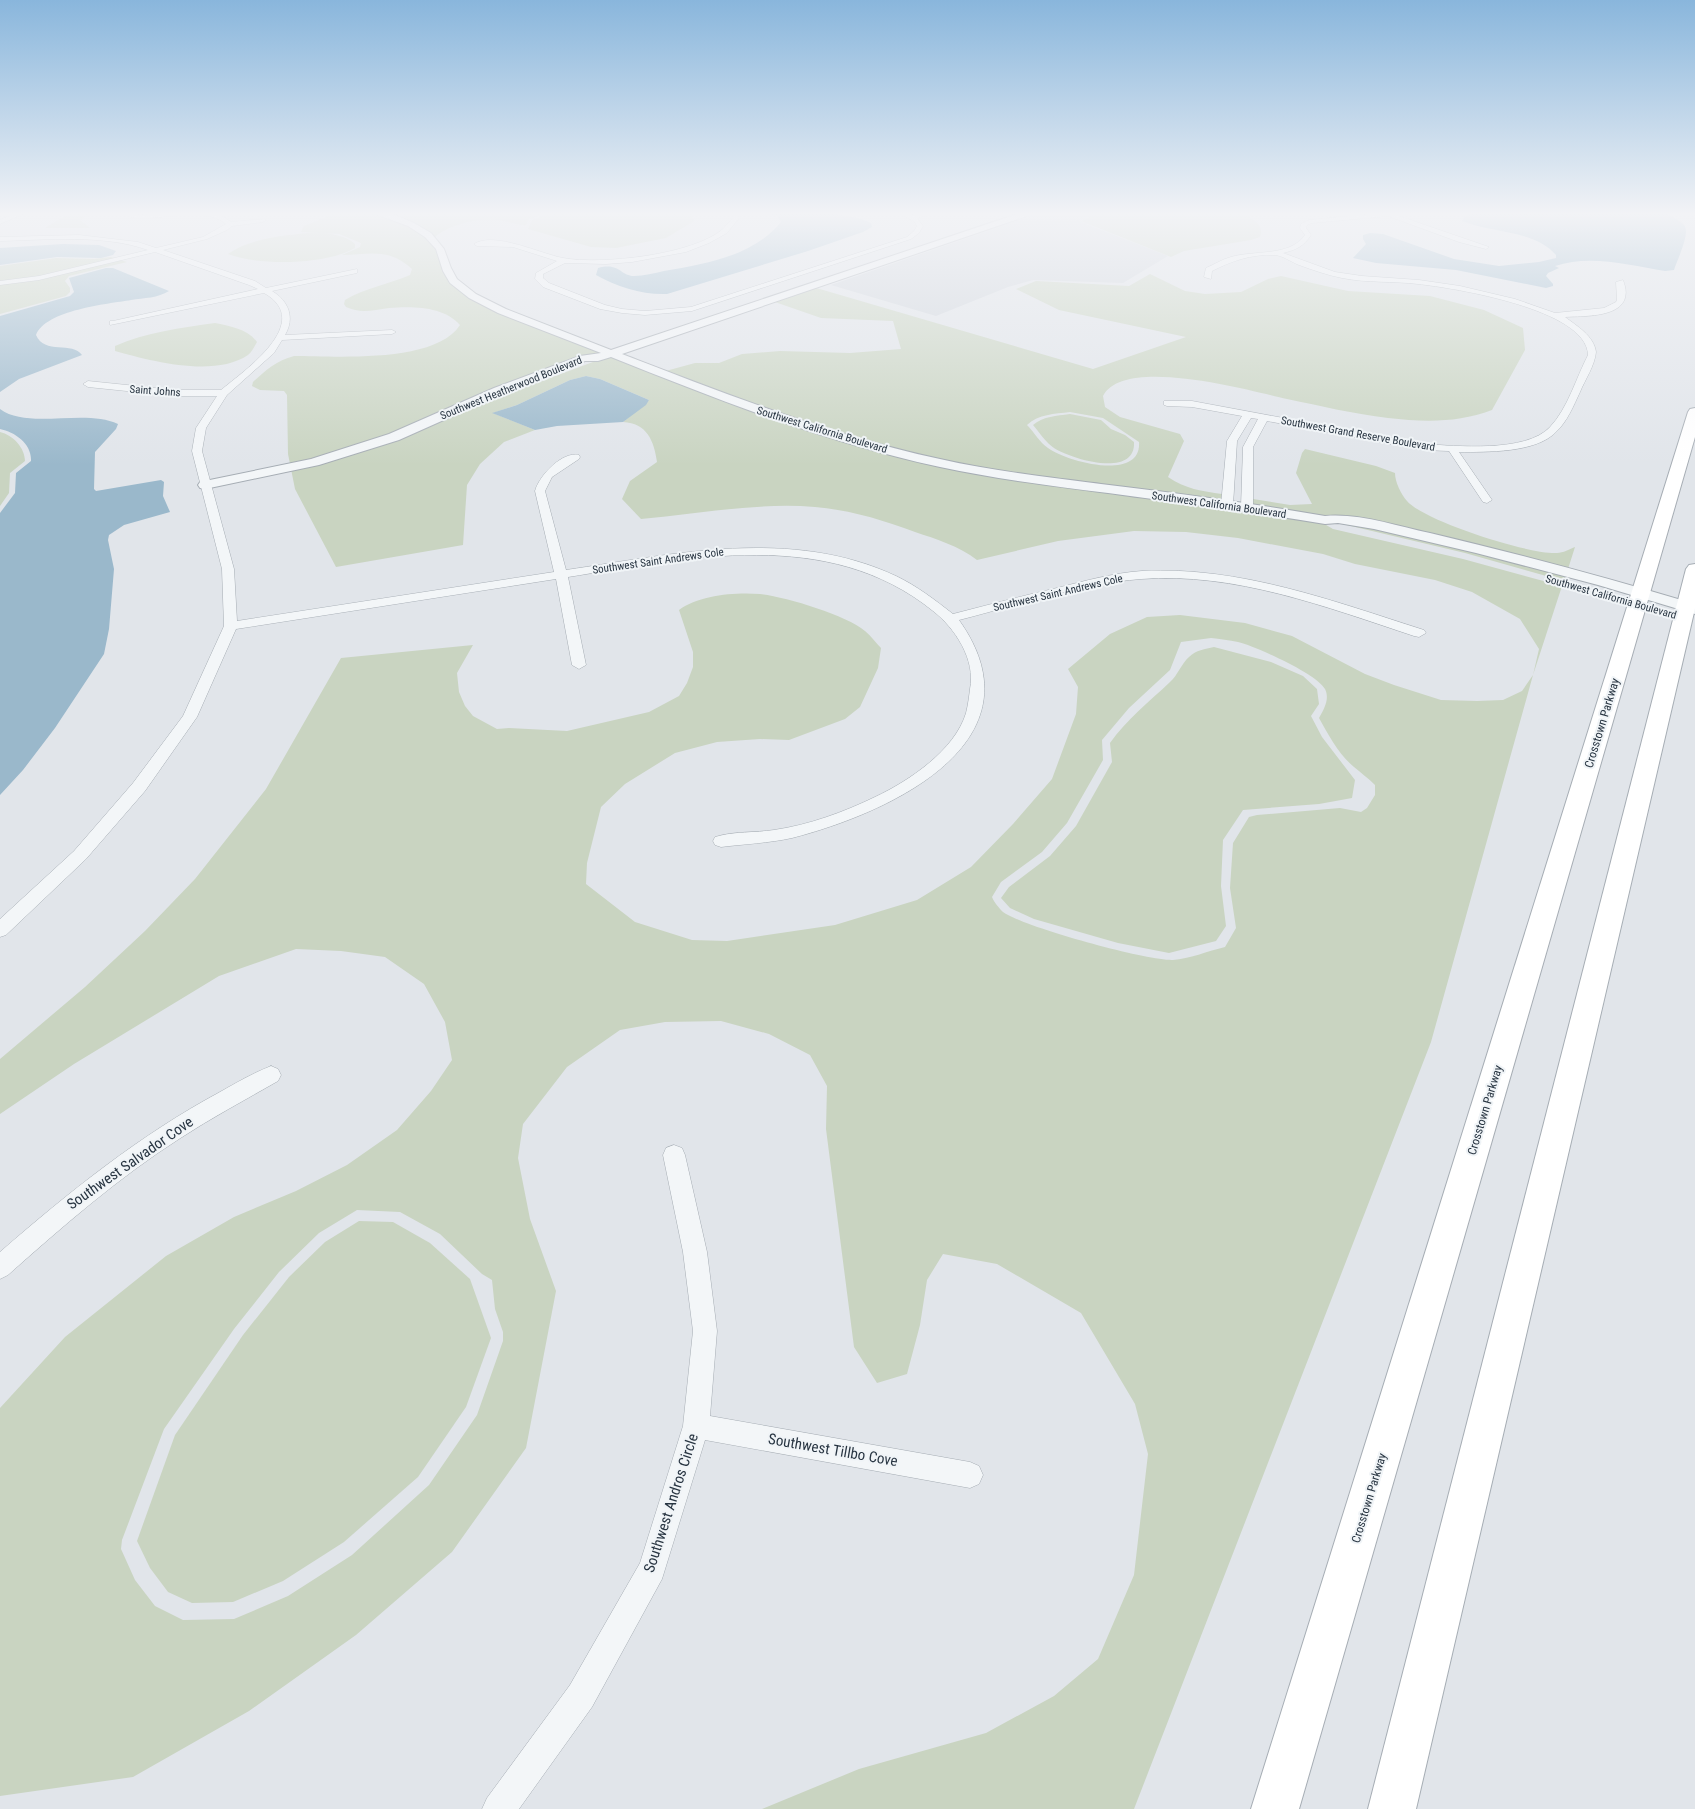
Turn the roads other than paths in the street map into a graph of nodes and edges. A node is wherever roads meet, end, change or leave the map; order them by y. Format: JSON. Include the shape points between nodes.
{"nodes":[{"id":1,"x":237,"y":296,"type":"edge"},
{"id":2,"x":275,"y":296,"type":"edge"},
{"id":3,"x":475,"y":296,"type":"edge"},
{"id":4,"x":576,"y":296,"type":"edge"},
{"id":5,"x":730,"y":296,"type":"edge"},
{"id":6,"x":780,"y":296,"type":"edge"},
{"id":7,"x":1498,"y":296,"type":"edge"},
{"id":8,"x":1622,"y":296,"type":"edge"},
{"id":9,"x":1554,"y":316,"type":"junction"},
{"id":10,"x":113,"y":323,"type":"dead end"},
{"id":11,"x":392,"y":332,"type":"dead end"},
{"id":12,"x":280,"y":338,"type":"junction"},
{"id":13,"x":604,"y":356,"type":"junction"},
{"id":14,"x":88,"y":384,"type":"dead end"},
{"id":15,"x":223,"y":393,"type":"junction"},
{"id":16,"x":1167,"y":403,"type":"dead end"},
{"id":17,"x":1695,"y":412,"type":"edge"},
{"id":18,"x":1248,"y":415,"type":"junction"},
{"id":19,"x":1264,"y":418,"type":"junction"},
{"id":20,"x":1453,"y":450,"type":"junction"},
{"id":21,"x":575,"y":458,"type":"dead end"},
{"id":22,"x":205,"y":485,"type":"junction"},
{"id":23,"x":1487,"y":500,"type":"dead end"},
{"id":24,"x":1227,"y":505,"type":"junction"},
{"id":25,"x":1247,"y":507,"type":"junction"},
{"id":26,"x":1695,"y":569,"type":"edge"},
{"id":27,"x":561,"y":575,"type":"junction"},
{"id":28,"x":1639,"y":599,"type":"junction"},
{"id":29,"x":1690,"y":613,"type":"edge"},
{"id":30,"x":952,"y":618,"type":"junction"},
{"id":31,"x":231,"y":626,"type":"junction"},
{"id":32,"x":1419,"y":633,"type":"dead end"},
{"id":33,"x":579,"y":665,"type":"dead end"},
{"id":34,"x":720,"y":841,"type":"dead end"},
{"id":35,"x":0,"y":930,"type":"edge"},
{"id":36,"x":271,"y":1076,"type":"dead end"},
{"id":37,"x":674,"y":1155,"type":"dead end"},
{"id":38,"x":0,"y":1267,"type":"edge"},
{"id":39,"x":696,"y":1426,"type":"junction"},
{"id":40,"x":970,"y":1475,"type":"dead end"},
{"id":41,"x":498,"y":1809,"type":"edge"},
{"id":42,"x":1275,"y":1809,"type":"edge"},
{"id":43,"x":1392,"y":1809,"type":"edge"}],
"edges":[{"from":1,"to":10,"type":"street"},
{"from":2,"to":12,"type":"street","via":[[284,307],[286,316],[286,326]]},
{"from":3,"to":13,"type":"street","name":"Southwest California Boulevard"},
{"from":4,"to":5,"type":"street","via":[[603,307],[646,313],[692,309]]},
{"from":6,"to":13,"type":"street","name":"Southwest Heatherwood Boulevard"},
{"from":7,"to":9,"type":"street","name":"Southwest Grand Reserve Boulevard"},
{"from":8,"to":9,"type":"street","via":[[1620,304],[1614,307]]},
{"from":9,"to":20,"type":"street","name":"Southwest Grand Reserve Boulevard","via":[[1582,334],[1591,345],[1592,356],[1559,421],[1551,431],[1517,445]]},
{"from":11,"to":12,"type":"street"},
{"from":12,"to":15,"type":"street","via":[[271,351]]},
{"from":13,"to":22,"type":"street","name":"Southwest Heatherwood Boulevard","via":[[591,364],[515,388],[394,437],[339,455]]},
{"from":13,"to":24,"type":"street","name":"Southwest California Boulevard","via":[[761,412],[870,446],[1011,476]]},
{"from":14,"to":15,"type":"street","name":"Saint Johns","via":[[175,393]]},
{"from":15,"to":22,"type":"street","via":[[202,428],[197,451]]},
{"from":16,"to":18,"type":"street","name":"Southwest Grand Reserve Boulevard","via":[[1192,404]]},
{"from":17,"to":28,"type":"main road","name":"Crosstown Parkway"},
{"from":18,"to":19,"type":"street","name":"Southwest Grand Reserve Boulevard"},
{"from":18,"to":24,"type":"street","via":[[1232,441]]},
{"from":19,"to":20,"type":"street","name":"Southwest Grand Reserve Boulevard"},
{"from":19,"to":25,"type":"street","name":"Southwest Grand Reserve Boulevard","via":[[1248,447]]},
{"from":20,"to":23,"type":"street"},
{"from":21,"to":27,"type":"street","via":[[551,472],[540,491]]},
{"from":22,"to":31,"type":"street","via":[[228,568]]},
{"from":24,"to":25,"type":"street","name":"Southwest California Boulevard"},
{"from":25,"to":28,"type":"street","name":"Southwest California Boulevard","via":[[1324,520],[1334,526]]},
{"from":26,"to":29,"type":"main road"},
{"from":27,"to":30,"type":"street","name":"Southwest Saint Andrews Cole","via":[[734,550],[801,553],[838,560],[881,574],[917,592]]},
{"from":27,"to":31,"type":"street","name":"Southwest Saint Andrews Cole"},
{"from":27,"to":33,"type":"street"},
{"from":28,"to":29,"type":"street","name":"Southwest California Boulevard"},
{"from":28,"to":42,"type":"main road","name":"Crosstown Parkway"},
{"from":29,"to":43,"type":"main road"},
{"from":30,"to":32,"type":"street","name":"Southwest Saint Andrews Cole","via":[[1099,581],[1143,575],[1185,575],[1259,585]]},
{"from":30,"to":34,"type":"street","via":[[966,639],[978,683],[975,707],[961,736],[944,757],[910,785],[880,803],[834,821],[790,833]]},
{"from":31,"to":35,"type":"street","via":[[190,717],[139,787],[80,855]]},
{"from":36,"to":38,"type":"street","name":"Southwest Salvador Cove","via":[[196,1116],[133,1159],[62,1212]]},
{"from":37,"to":39,"type":"street","name":"Southwest Andros Circle","via":[[695,1252],[705,1331]]},
{"from":39,"to":40,"type":"street","name":"Southwest Tillbo Cove"},
{"from":39,"to":41,"type":"street","name":"Southwest Andros Circle","via":[[652,1569],[581,1696]]}]}
